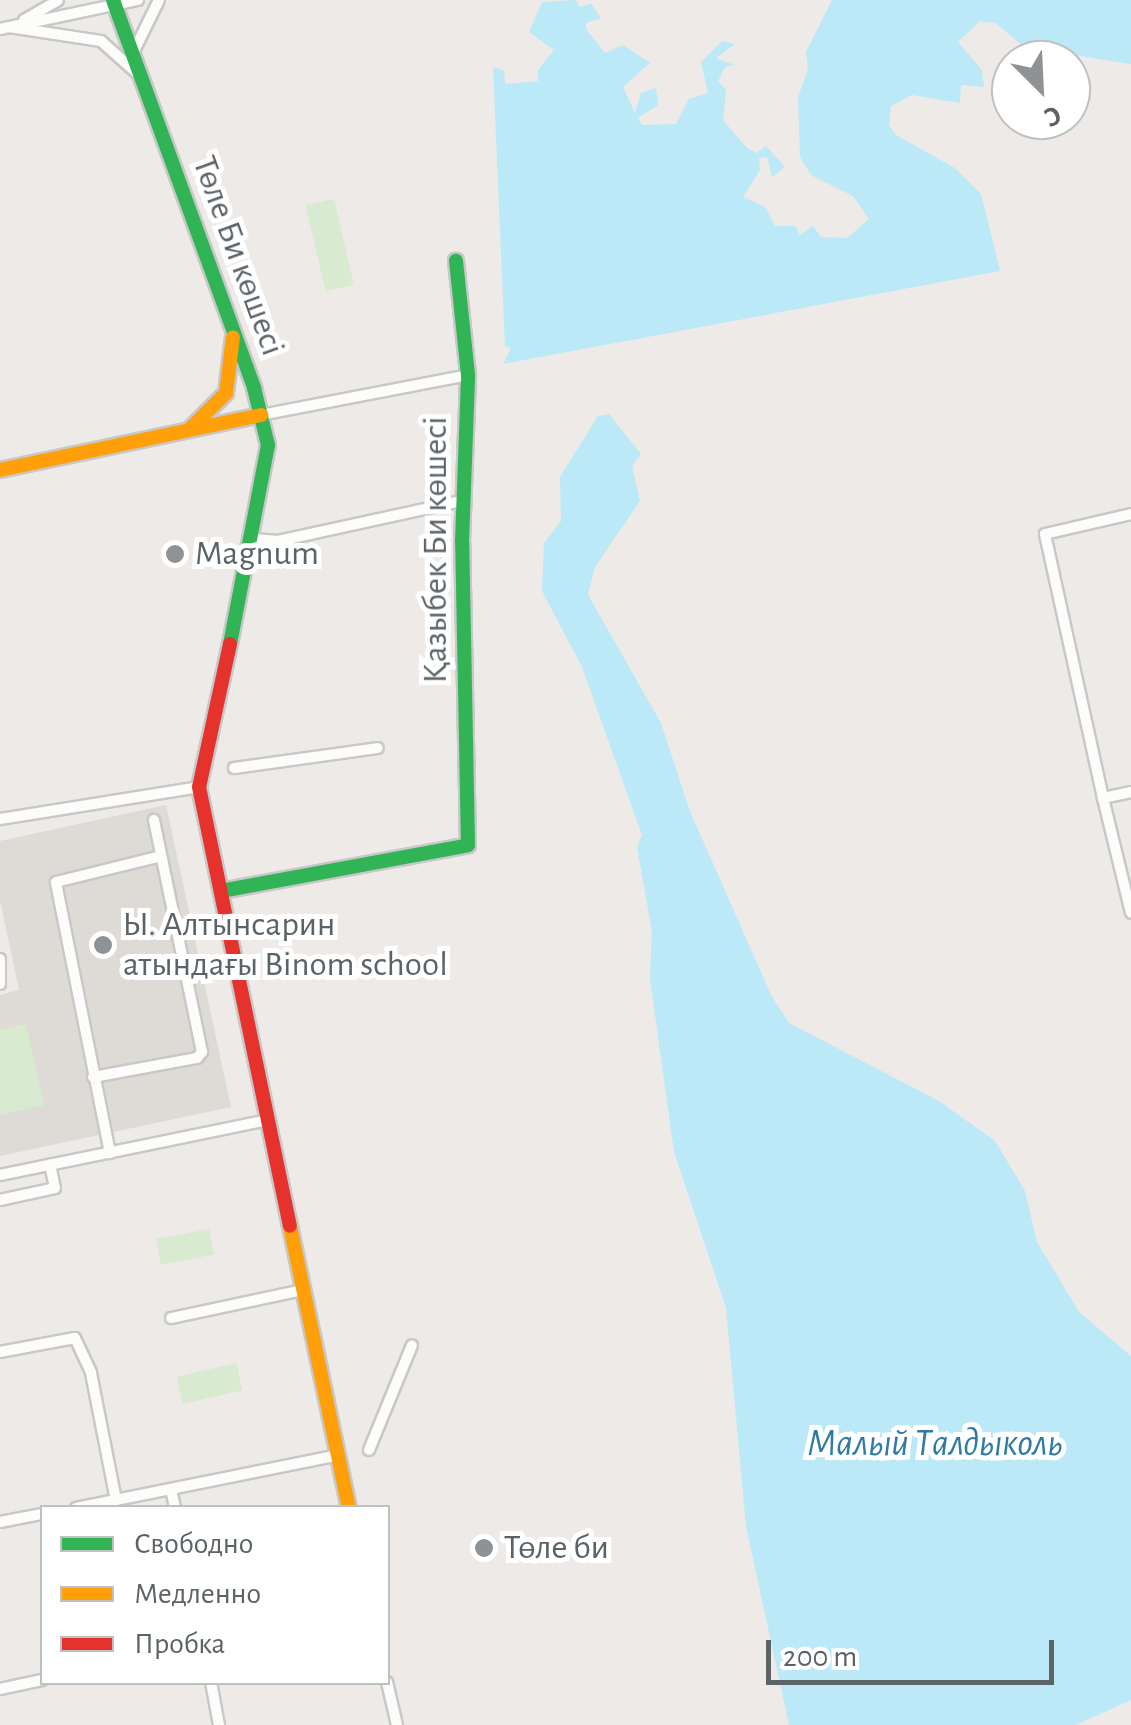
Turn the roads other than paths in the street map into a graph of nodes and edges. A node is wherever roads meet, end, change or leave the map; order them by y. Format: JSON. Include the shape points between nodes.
{"nodes":[{"id":1,"x":58,"y":0,"type":"edge"},
{"id":2,"x":138,"y":0,"type":"edge"},
{"id":3,"x":159,"y":0,"type":"edge"},
{"id":4,"x":114,"y":3,"type":"edge"},
{"id":5,"x":5,"y":28,"type":"edge"},
{"id":6,"x":132,"y":54,"type":"junction"},
{"id":7,"x":140,"y":76,"type":"junction"},
{"id":8,"x":456,"y":261,"type":"dead end"},
{"id":9,"x":233,"y":331,"type":"junction"},
{"id":10,"x":468,"y":375,"type":"junction"},
{"id":11,"x":261,"y":415,"type":"junction"},
{"id":12,"x":185,"y":433,"type":"junction"},
{"id":13,"x":0,"y":470,"type":"edge"},
{"id":14,"x":462,"y":500,"type":"junction"},
{"id":15,"x":1131,"y":514,"type":"edge"},
{"id":16,"x":254,"y":540,"type":"junction"},
{"id":17,"x":378,"y":748,"type":"dead end"},
{"id":18,"x":234,"y":768,"type":"dead end"},
{"id":19,"x":199,"y":787,"type":"junction"},
{"id":20,"x":1131,"y":792,"type":"edge"},
{"id":21,"x":1103,"y":798,"type":"junction"},
{"id":22,"x":0,"y":820,"type":"edge"},
{"id":23,"x":154,"y":820,"type":"dead end"},
{"id":24,"x":161,"y":856,"type":"junction"},
{"id":25,"x":221,"y":891,"type":"junction"},
{"id":26,"x":1131,"y":912,"type":"edge"},
{"id":27,"x":0,"y":959,"type":"edge"},
{"id":28,"x":0,"y":984,"type":"edge"},
{"id":29,"x":94,"y":1077,"type":"junction"},
{"id":30,"x":268,"y":1120,"type":"junction"},
{"id":31,"x":110,"y":1153,"type":"junction"},
{"id":32,"x":50,"y":1165,"type":"junction"},
{"id":33,"x":0,"y":1175,"type":"edge"},
{"id":34,"x":0,"y":1200,"type":"edge"},
{"id":35,"x":304,"y":1290,"type":"junction"},
{"id":36,"x":171,"y":1318,"type":"dead end"},
{"id":37,"x":412,"y":1345,"type":"dead end"},
{"id":38,"x":0,"y":1352,"type":"edge"},
{"id":39,"x":369,"y":1450,"type":"dead end"},
{"id":40,"x":338,"y":1455,"type":"junction"},
{"id":41,"x":171,"y":1489,"type":"junction"},
{"id":42,"x":146,"y":1493,"type":"junction"},
{"id":43,"x":116,"y":1500,"type":"junction"},
{"id":44,"x":91,"y":1505,"type":"edge"},
{"id":45,"x":148,"y":1505,"type":"edge"},
{"id":46,"x":174,"y":1505,"type":"edge"},
{"id":47,"x":348,"y":1505,"type":"edge"},
{"id":48,"x":40,"y":1514,"type":"edge"},
{"id":49,"x":0,"y":1522,"type":"edge"},
{"id":50,"x":40,"y":1680,"type":"edge"},
{"id":51,"x":211,"y":1685,"type":"edge"},
{"id":52,"x":389,"y":1685,"type":"edge"},
{"id":53,"x":0,"y":1688,"type":"edge"},
{"id":54,"x":219,"y":1725,"type":"edge"},
{"id":55,"x":397,"y":1725,"type":"edge"}],
"edges":[{"from":1,"to":5,"type":"street"},
{"from":2,"to":4,"type":"street"},
{"from":3,"to":6,"type":"street"},
{"from":4,"to":5,"type":"street"},
{"from":4,"to":6,"type":"street","name":"Төле Би көшесі"},
{"from":5,"to":7,"type":"street","via":[[101,41]]},
{"from":6,"to":7,"type":"street","name":"Төле Би көшесі"},
{"from":7,"to":9,"type":"street","name":"Төле Би көшесі"},
{"from":8,"to":10,"type":"street","name":"Қазыбек Би көшесі"},
{"from":9,"to":11,"type":"street","name":"Төле Би көшесі"},
{"from":9,"to":12,"type":"street","via":[[226,393]]},
{"from":10,"to":11,"type":"street"},
{"from":10,"to":14,"type":"street","name":"Қазыбек Би көшесі"},
{"from":11,"to":12,"type":"street"},
{"from":11,"to":16,"type":"street","name":"Төле Би көшесі","via":[[268,444]]},
{"from":12,"to":13,"type":"street"},
{"from":14,"to":16,"type":"street","via":[[278,541]]},
{"from":14,"to":25,"type":"street","name":"Қазыбек Би көшесі","via":[[465,849]]},
{"from":15,"to":21,"type":"street","via":[[1045,534]]},
{"from":16,"to":19,"type":"street","name":"Төле Би көшесі"},
{"from":17,"to":18,"type":"street"},
{"from":19,"to":22,"type":"street"},
{"from":19,"to":25,"type":"street"},
{"from":20,"to":21,"type":"street"},
{"from":21,"to":26,"type":"street"},
{"from":23,"to":24,"type":"street"},
{"from":24,"to":29,"type":"street","via":[[56,882]]},
{"from":24,"to":29,"type":"street","via":[[202,1052]]},
{"from":25,"to":30,"type":"street"},
{"from":27,"to":28,"type":"street"},
{"from":29,"to":31,"type":"street"},
{"from":30,"to":31,"type":"street"},
{"from":30,"to":35,"type":"street"},
{"from":31,"to":32,"type":"street"},
{"from":32,"to":33,"type":"street"},
{"from":32,"to":34,"type":"street","via":[[55,1188]]},
{"from":35,"to":36,"type":"street"},
{"from":35,"to":40,"type":"street"},
{"from":37,"to":39,"type":"street"},
{"from":38,"to":43,"type":"street","via":[[76,1338],[92,1373]]},
{"from":40,"to":41,"type":"street"},
{"from":40,"to":47,"type":"street"},
{"from":41,"to":42,"type":"street"},
{"from":41,"to":46,"type":"street"},
{"from":42,"to":43,"type":"street"},
{"from":42,"to":45,"type":"street"},
{"from":43,"to":44,"type":"street"},
{"from":48,"to":49,"type":"street"},
{"from":50,"to":53,"type":"street"},
{"from":51,"to":54,"type":"street"},
{"from":52,"to":55,"type":"street"}]}
